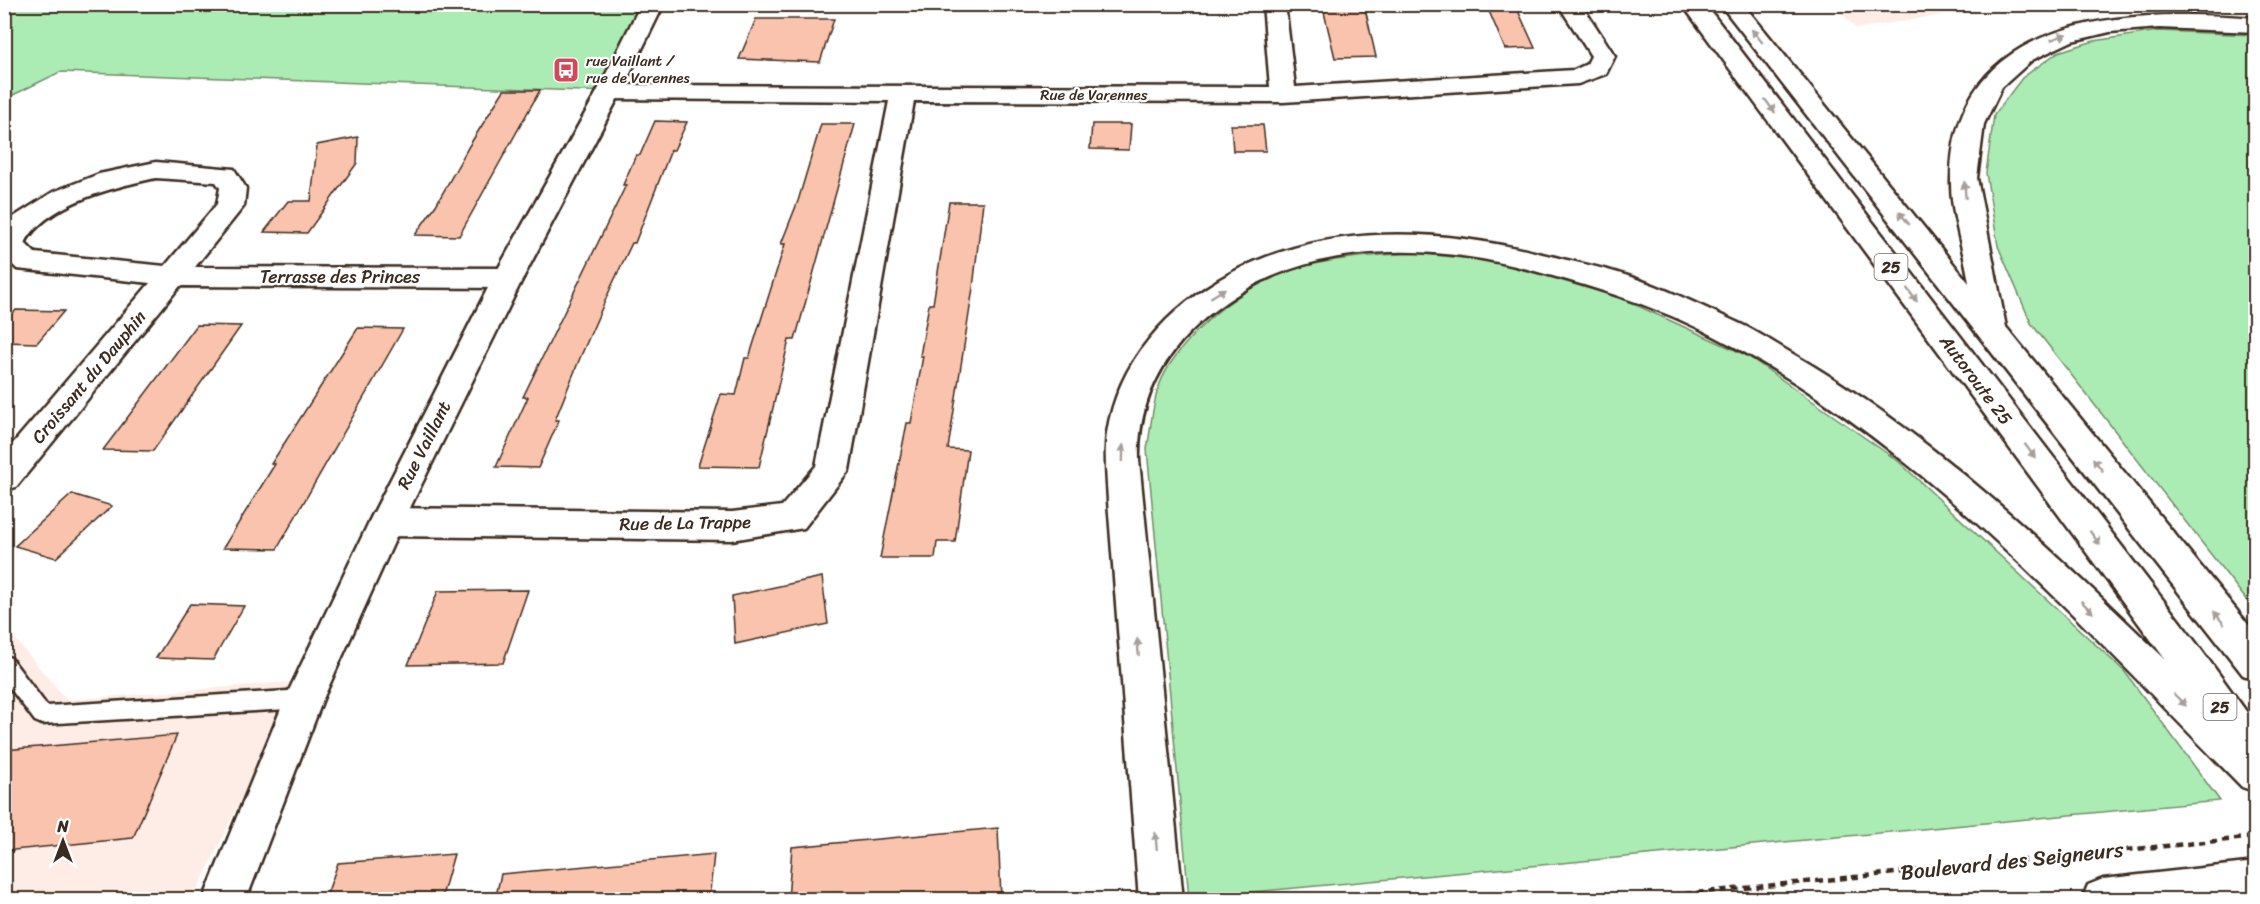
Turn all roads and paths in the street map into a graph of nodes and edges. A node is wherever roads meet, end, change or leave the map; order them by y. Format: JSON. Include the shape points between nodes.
{"nodes":[{"id":1,"x":653,"y":4,"type":"edge"},
{"id":2,"x":1274,"y":4,"type":"edge"},
{"id":3,"x":1569,"y":4,"type":"edge"},
{"id":4,"x":1693,"y":4,"type":"edge"},
{"id":5,"x":1731,"y":4,"type":"edge"},
{"id":6,"x":2256,"y":25,"type":"edge"},
{"id":7,"x":609,"y":92,"type":"junction"},
{"id":8,"x":1283,"y":94,"type":"junction"},
{"id":9,"x":903,"y":95,"type":"junction"},
{"id":10,"x":173,"y":276,"type":"junction"},
{"id":11,"x":508,"y":278,"type":"junction"},
{"id":12,"x":1992,"y":330,"type":"junction"},
{"id":13,"x":4,"y":478,"type":"edge"},
{"id":14,"x":386,"y":522,"type":"junction"},
{"id":15,"x":2256,"y":663,"type":"edge"},
{"id":16,"x":4,"y":664,"type":"edge"},
{"id":17,"x":304,"y":699,"type":"junction"},
{"id":18,"x":2256,"y":759,"type":"edge"},
{"id":19,"x":2256,"y":774,"type":"edge"},
{"id":20,"x":2256,"y":837,"type":"edge"},
{"id":21,"x":2242,"y":885,"type":"edge"},
{"id":22,"x":224,"y":900,"type":"edge"},
{"id":23,"x":1161,"y":900,"type":"edge"},
{"id":24,"x":1625,"y":900,"type":"edge"},
{"id":25,"x":2103,"y":900,"type":"edge"}],
"edges":[{"from":1,"to":7,"type":"main road","name":"Rue Vaillant"},
{"from":2,"to":8,"type":"main road"},
{"from":3,"to":8,"type":"main road","name":"Rue de Varennes","via":[[1603,56],[1597,69],[1578,77]]},
{"from":4,"to":18,"type":"main road","name":"Autoroute 25","number":"25","one_way":true,"via":[[2184,655]]},
{"from":12,"to":5,"type":"main road","number":"25","one_way":true},
{"from":12,"to":6,"type":"main road","one_way":true,"via":[[1964,177],[1973,118],[1997,75],[2039,45],[2092,28],[2165,21]]},
{"from":7,"to":9,"type":"main road","name":"Rue de Varennes"},
{"from":7,"to":11,"type":"main road","name":"Rue Vaillant"},
{"from":8,"to":9,"type":"main road","name":"Rue de Varennes"},
{"from":9,"to":14,"type":"main road","name":"Rue de La Trappe","via":[[831,470],[792,518],[732,526]]},
{"from":10,"to":10,"type":"main road","name":"Terrasse des Princes","via":[[27,262],[10,245],[22,224],[63,198],[108,180],[156,170],[225,175],[233,188],[230,206]]},
{"from":10,"to":11,"type":"main road","name":"Terrasse des Princes"},
{"from":10,"to":13,"type":"main road","name":"Croissant du Dauphin"},
{"from":11,"to":14,"type":"main road","name":"Rue Vaillant"},
{"from":15,"to":12,"type":"main road","number":"25","one_way":true},
{"from":14,"to":17,"type":"main road","name":"Rue Vaillant"},
{"from":16,"to":17,"type":"lane","via":[[42,715]]},
{"from":17,"to":22,"type":"main road","name":"Rue Vaillant"},
{"from":23,"to":19,"type":"main road","one_way":true,"via":[[1125,501],[1123,436],[1127,410],[1143,366],[1157,346],[1213,296],[1281,262],[1354,245],[1458,246],[1560,267],[1670,303],[1785,362],[1908,445],[1966,493]]},
{"from":20,"to":24,"type":"path","name":"Boulevard des Seigneurs"},
{"from":21,"to":25,"type":"main road"}]}
